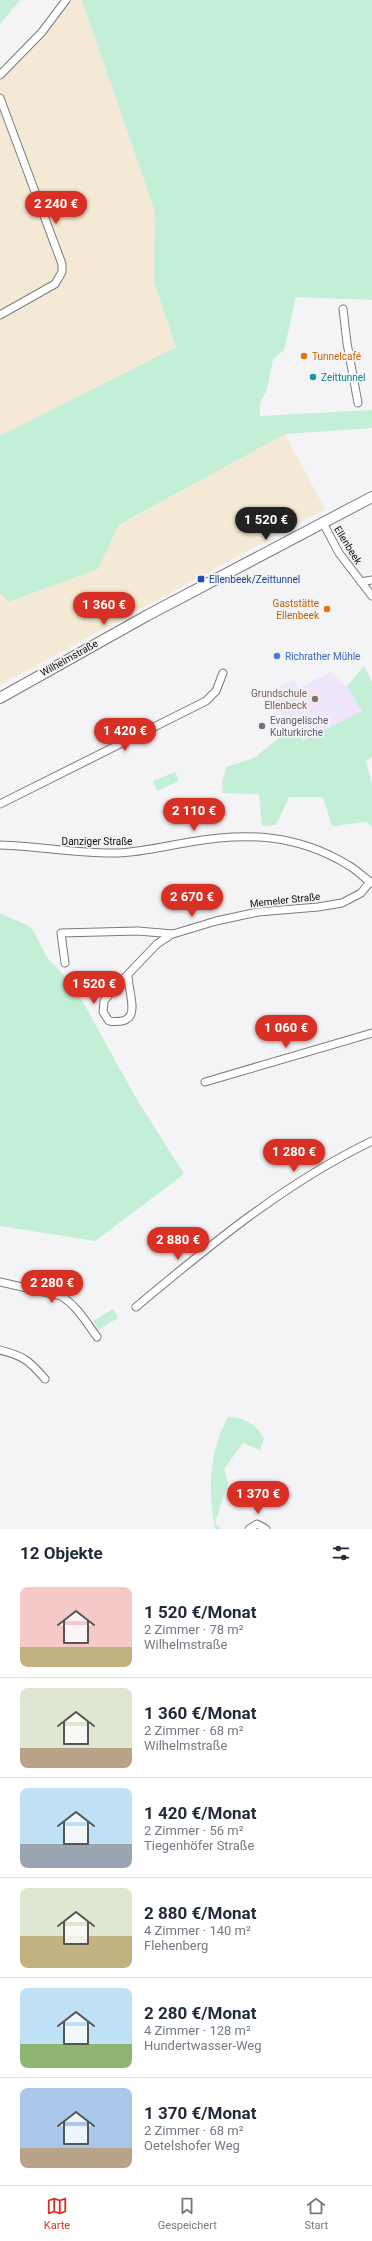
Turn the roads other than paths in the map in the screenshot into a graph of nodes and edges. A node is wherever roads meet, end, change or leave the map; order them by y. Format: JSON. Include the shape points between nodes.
{"nodes":[{"id":1,"x":66,"y":0,"type":"edge"},
{"id":2,"x":0,"y":75,"type":"edge"},
{"id":3,"x":0,"y":98,"type":"edge"},
{"id":4,"x":343,"y":309,"type":"dead end"},
{"id":5,"x":0,"y":315,"type":"edge"},
{"id":6,"x":358,"y":403,"type":"dead end"},
{"id":7,"x":372,"y":497,"type":"edge"},
{"id":8,"x":323,"y":524,"type":"junction"},
{"id":9,"x":372,"y":580,"type":"edge"},
{"id":10,"x":360,"y":582,"type":"junction"},
{"id":11,"x":372,"y":596,"type":"edge"},
{"id":12,"x":223,"y":673,"type":"dead end"},
{"id":13,"x":0,"y":698,"type":"edge"},
{"id":14,"x":0,"y":804,"type":"edge"},
{"id":15,"x":0,"y":845,"type":"edge"},
{"id":16,"x":371,"y":883,"type":"edge"},
{"id":17,"x":172,"y":934,"type":"junction"},
{"id":18,"x":65,"y":963,"type":"dead end"},
{"id":19,"x":128,"y":976,"type":"junction"},
{"id":20,"x":372,"y":1033,"type":"edge"},
{"id":21,"x":205,"y":1082,"type":"dead end"},
{"id":22,"x":372,"y":1141,"type":"edge"},
{"id":23,"x":0,"y":1282,"type":"edge"},
{"id":24,"x":136,"y":1307,"type":"dead end"},
{"id":25,"x":97,"y":1337,"type":"dead end"},
{"id":26,"x":0,"y":1350,"type":"edge"},
{"id":27,"x":45,"y":1379,"type":"dead end"},
{"id":28,"x":249,"y":1529,"type":"edge"},
{"id":29,"x":266,"y":1529,"type":"edge"}],
"edges":[{"from":1,"to":2,"type":"street","via":[[42,32]]},
{"from":3,"to":5,"type":"street","via":[[62,264],[62,272],[55,284]]},
{"from":4,"to":6,"type":"street"},
{"from":7,"to":8,"type":"main road","name":"Wilhelmstraße"},
{"from":8,"to":10,"type":"street","name":"Ellenbeek","via":[[339,553]]},
{"from":8,"to":13,"type":"main road","name":"Wilhelmstraße","via":[[148,615]]},
{"from":9,"to":10,"type":"street"},
{"from":10,"to":11,"type":"street","name":"Ellenbeek"},
{"from":12,"to":14,"type":"street","via":[[216,691],[206,701]]},
{"from":15,"to":16,"type":"street","name":"Danziger Straße","via":[[85,853],[119,853],[228,836],[268,836],[323,851],[349,865]]},
{"from":16,"to":17,"type":"street","name":"Memeler Straße","via":[[361,893],[342,903],[258,912]]},
{"from":17,"to":18,"type":"street","name":"Memeler Straße","via":[[138,931],[61,932]]},
{"from":17,"to":19,"type":"street","name":"Memeler Straße","via":[[157,944]]},
{"from":19,"to":19,"type":"street","name":"Memeler Straße","via":[[104,1001],[103,1012],[109,1021],[121,1023],[130,1018],[133,1011]]},
{"from":20,"to":21,"type":"street"},
{"from":22,"to":24,"type":"street","via":[[336,1158],[259,1209]]},
{"from":23,"to":25,"type":"street","via":[[61,1296],[74,1305]]},
{"from":26,"to":27,"type":"street","via":[[20,1355]]},
{"from":28,"to":29,"type":"street","via":[[257,1524]]}]}
